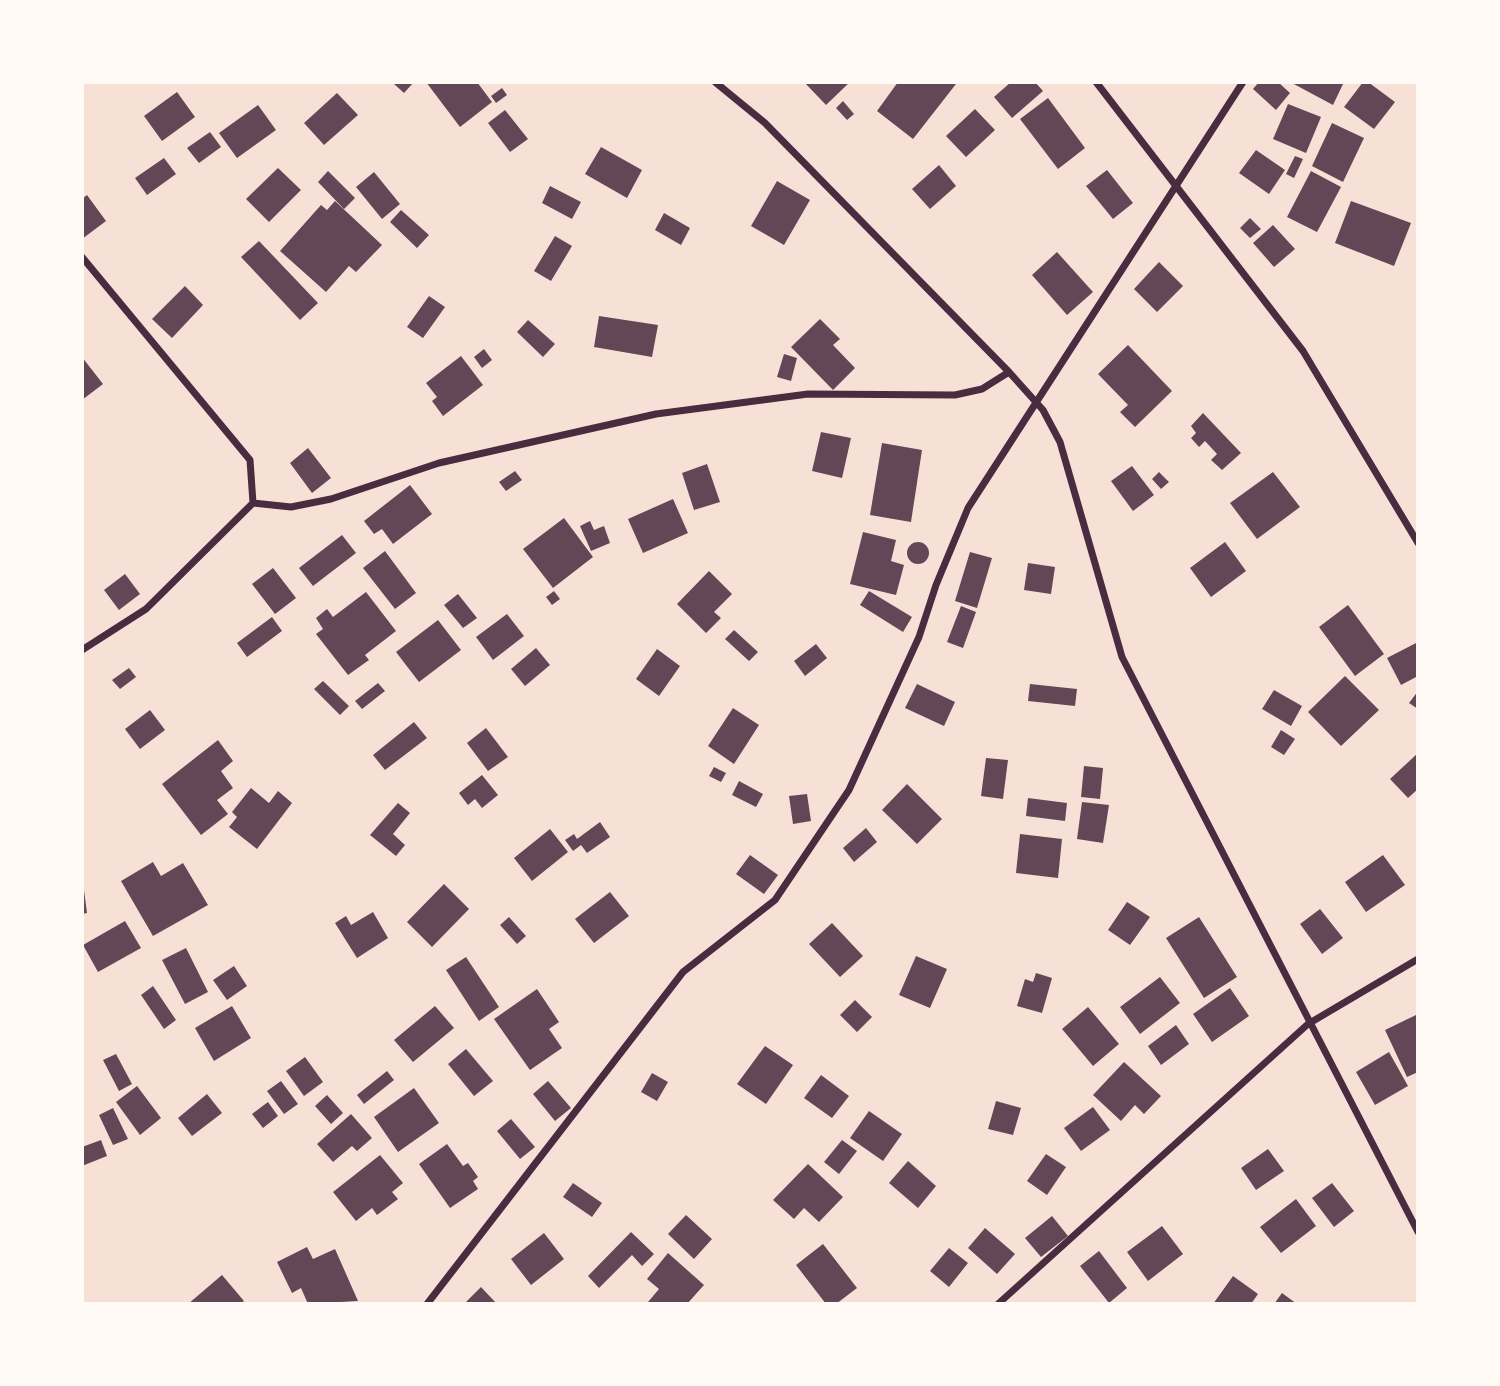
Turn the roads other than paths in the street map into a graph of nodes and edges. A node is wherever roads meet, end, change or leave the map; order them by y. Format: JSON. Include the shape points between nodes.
{"nodes":[{"id":1,"x":715,"y":82,"type":"edge"},
{"id":2,"x":1096,"y":82,"type":"edge"},
{"id":3,"x":1243,"y":82,"type":"edge"},
{"id":4,"x":1178,"y":187,"type":"junction"},
{"id":5,"x":82,"y":257,"type":"edge"},
{"id":6,"x":1009,"y":372,"type":"junction"},
{"id":7,"x":1035,"y":400,"type":"junction"},
{"id":8,"x":253,"y":503,"type":"junction"},
{"id":9,"x":1418,"y":543,"type":"edge"},
{"id":10,"x":82,"y":650,"type":"edge"},
{"id":11,"x":1418,"y":959,"type":"edge"},
{"id":12,"x":1308,"y":1024,"type":"junction"},
{"id":13,"x":1418,"y":1232,"type":"edge"},
{"id":14,"x":427,"y":1304,"type":"edge"},
{"id":15,"x":998,"y":1304,"type":"edge"}],
"edges":[{"from":1,"to":6,"type":"street","via":[[765,123]]},
{"from":2,"to":4,"type":"street"},
{"from":3,"to":4,"type":"street"},
{"from":4,"to":7,"type":"street"},
{"from":4,"to":9,"type":"street","via":[[1303,351]]},
{"from":5,"to":8,"type":"street","via":[[250,460]]},
{"from":6,"to":7,"type":"street"},
{"from":6,"to":8,"type":"street","via":[[982,390],[955,395],[808,394],[656,414],[439,463],[331,499],[291,507]]},
{"from":7,"to":12,"type":"street","via":[[1060,442],[1122,657]]},
{"from":7,"to":14,"type":"street","via":[[968,508],[919,637],[849,790],[775,900],[683,972]]},
{"from":8,"to":10,"type":"street","via":[[146,609]]},
{"from":11,"to":12,"type":"street"},
{"from":12,"to":13,"type":"street"},
{"from":12,"to":15,"type":"street"}]}
